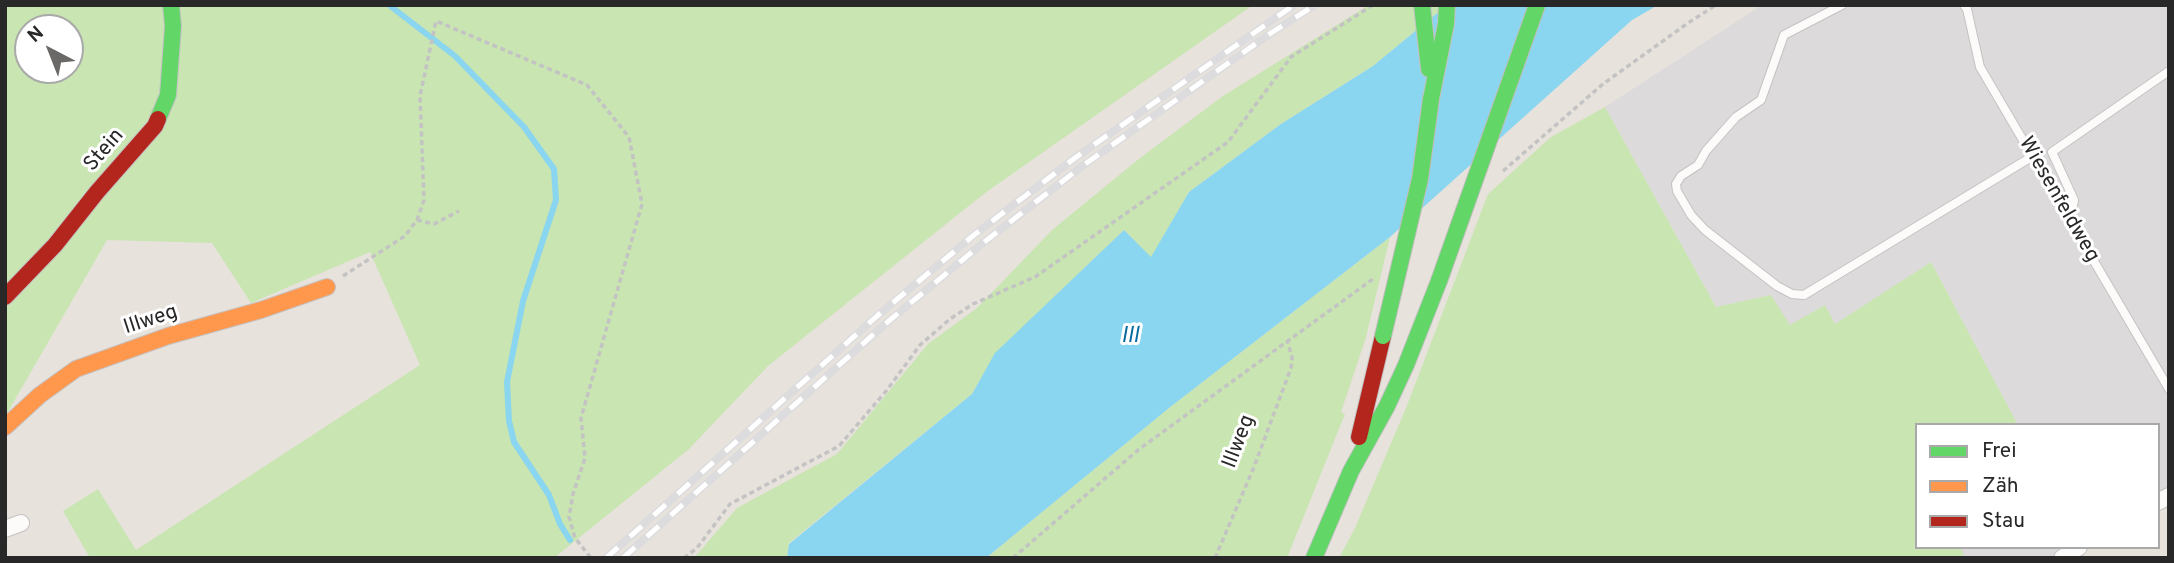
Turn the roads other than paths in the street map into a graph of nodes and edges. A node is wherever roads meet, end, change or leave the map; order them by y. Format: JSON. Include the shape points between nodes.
{"nodes":[{"id":1,"x":171,"y":5,"type":"edge"},
{"id":2,"x":1422,"y":5,"type":"edge"},
{"id":3,"x":1447,"y":5,"type":"edge"},
{"id":4,"x":1537,"y":5,"type":"edge"},
{"id":5,"x":1842,"y":5,"type":"edge"},
{"id":6,"x":1964,"y":5,"type":"edge"},
{"id":7,"x":2169,"y":71,"type":"edge"},
{"id":8,"x":1431,"y":99,"type":"junction"},
{"id":9,"x":2033,"y":156,"type":"junction"},
{"id":10,"x":2070,"y":221,"type":"junction"},
{"id":11,"x":327,"y":287,"type":"road end"},
{"id":12,"x":5,"y":297,"type":"edge"},
{"id":13,"x":2169,"y":389,"type":"edge"},
{"id":14,"x":5,"y":427,"type":"edge"},
{"id":15,"x":1351,"y":471,"type":"junction"},
{"id":16,"x":1314,"y":558,"type":"edge"}],
"edges":[{"from":1,"to":12,"type":"main road","name":"Stein","via":[[168,95],[155,126]]},
{"from":2,"to":8,"type":"main road"},
{"from":3,"to":8,"type":"main road"},
{"from":4,"to":15,"type":"main road","bridge":true,"via":[[1438,281],[1387,406]]},
{"from":5,"to":9,"type":"lane","via":[[1784,36],[1762,100],[1736,117],[1698,165],[1676,184],[1691,215],[1705,230],[1777,286],[1804,295]]},
{"from":6,"to":9,"type":"lane","name":"Wiesenfeldweg","via":[[1980,68]]},
{"from":7,"to":10,"type":"lane","via":[[2052,152],[2074,200]]},
{"from":8,"to":15,"type":"main road","bridge":true,"via":[[1420,179]]},
{"from":9,"to":10,"type":"lane","name":"Wiesenfeldweg"},
{"from":10,"to":13,"type":"lane","name":"Wiesenfeldweg"},
{"from":11,"to":14,"type":"main road","name":"Illweg","via":[[76,369]]},
{"from":15,"to":16,"type":"main road"}]}
